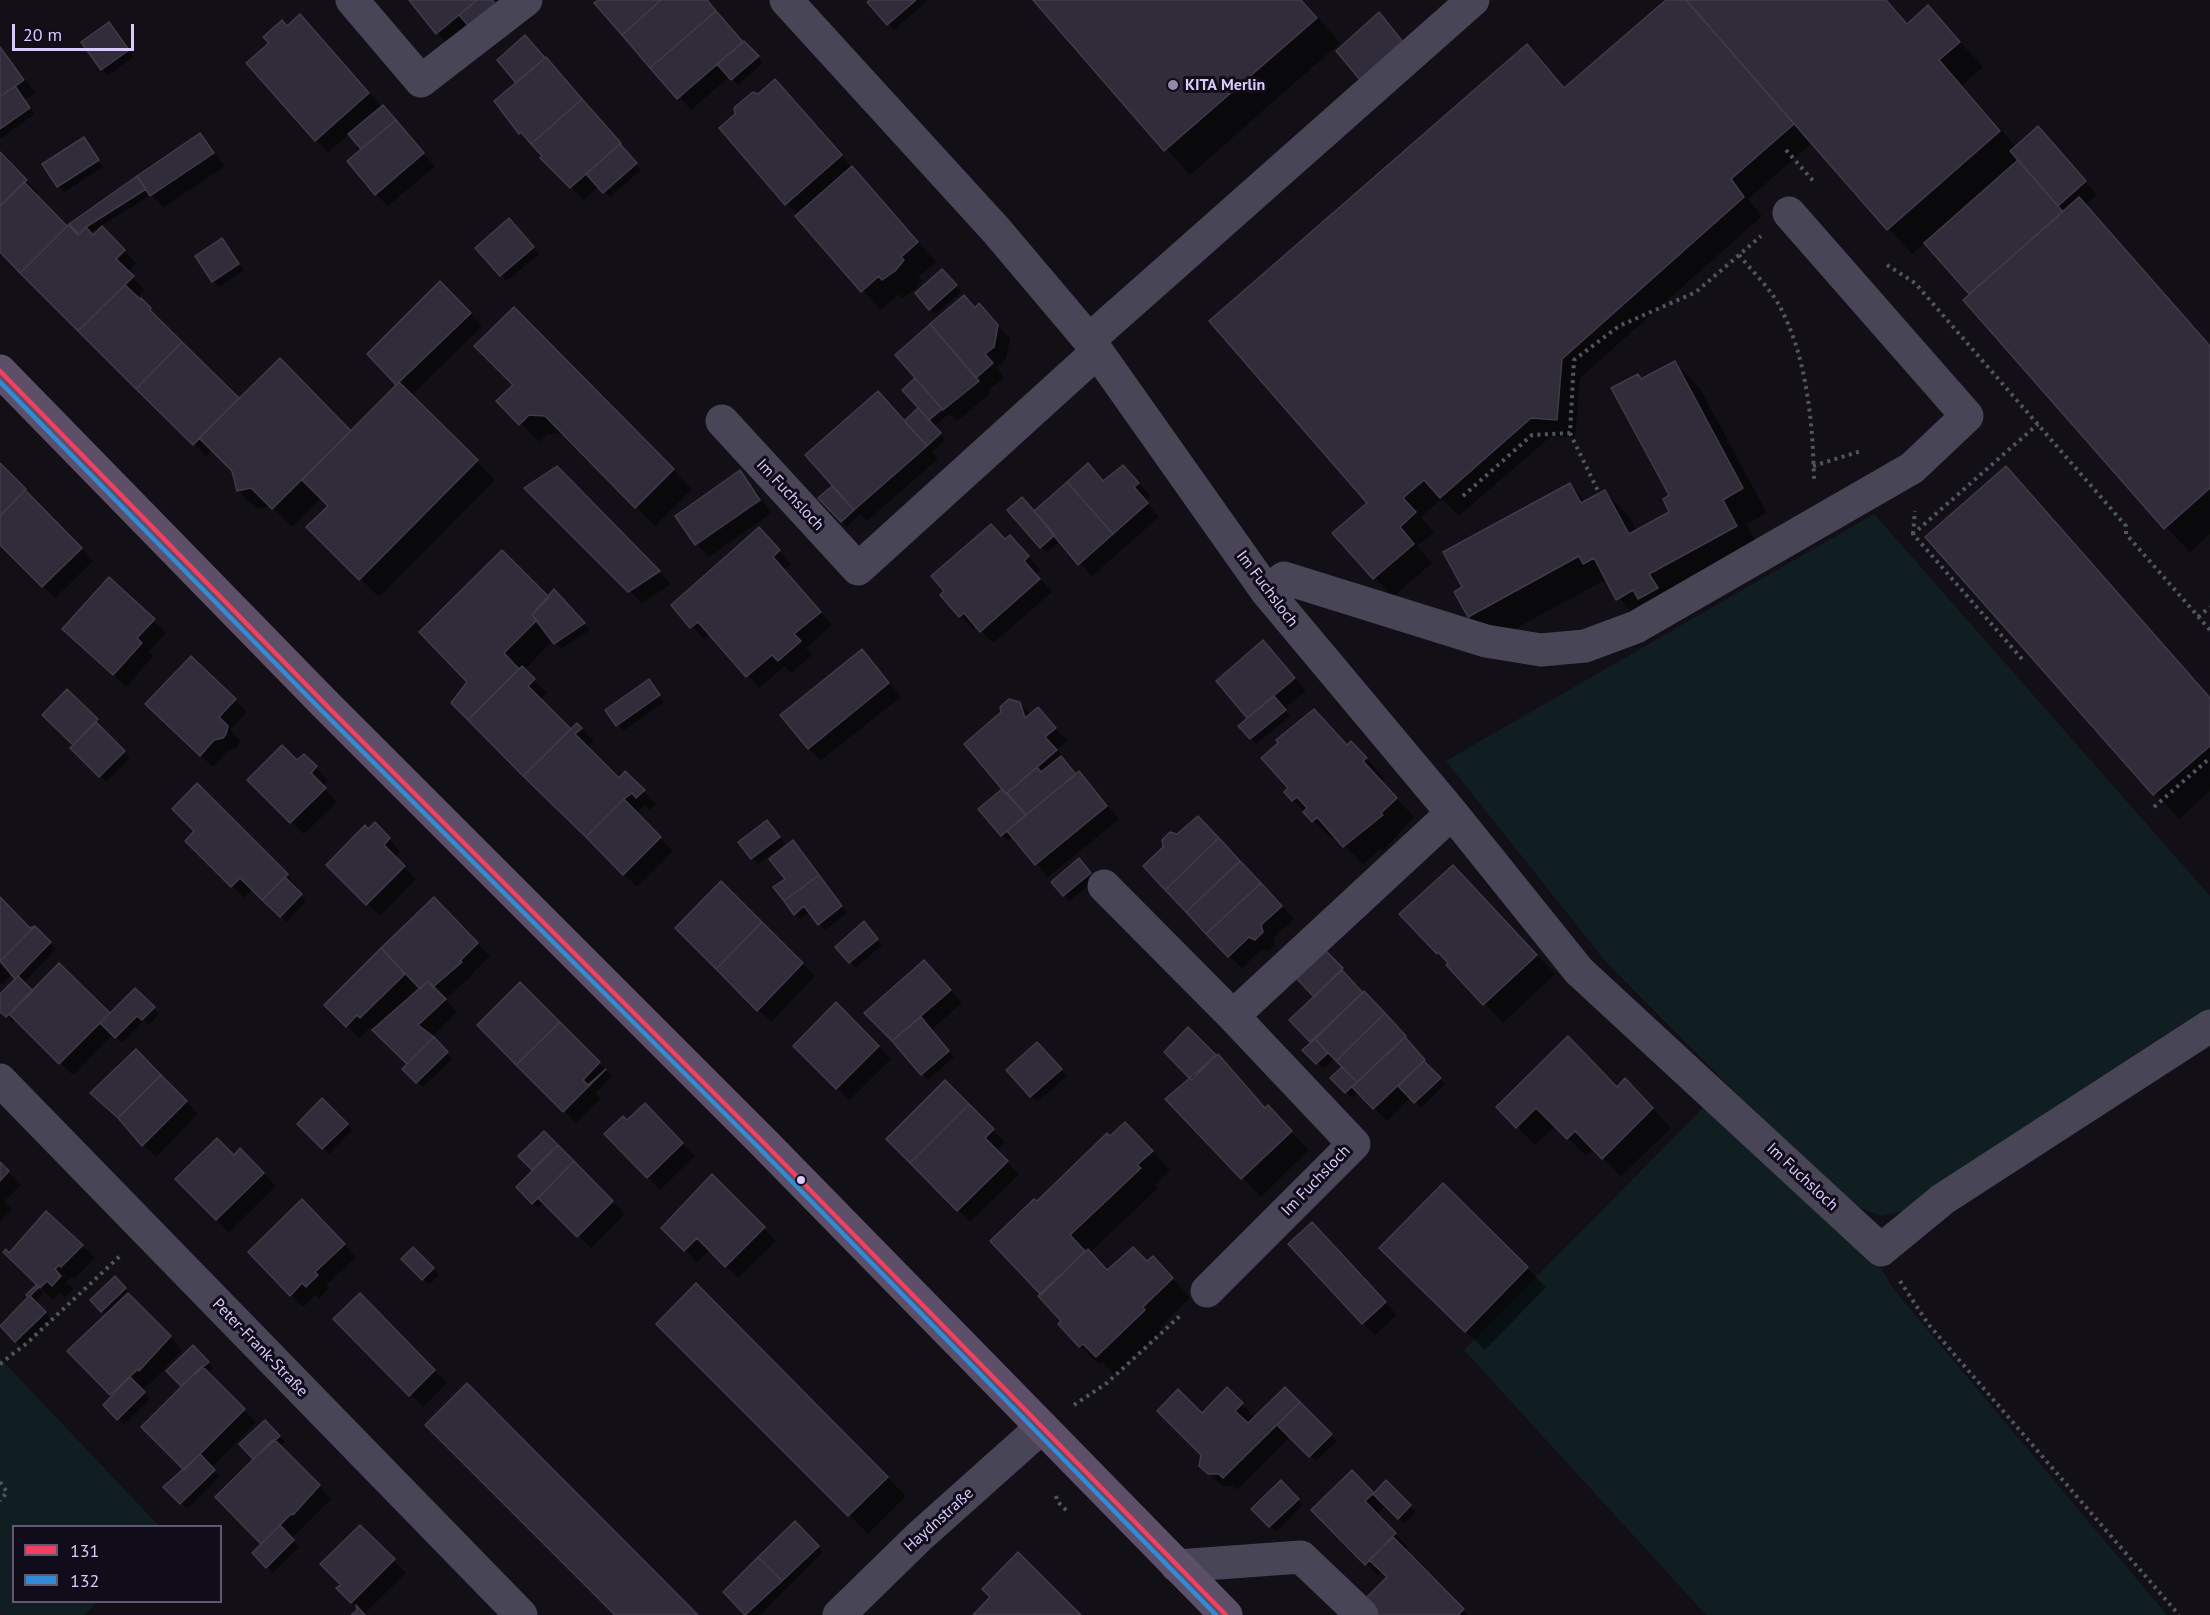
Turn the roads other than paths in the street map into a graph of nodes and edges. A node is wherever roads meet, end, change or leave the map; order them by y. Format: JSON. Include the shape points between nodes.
{"nodes":[{"id":1,"x":352,"y":0,"type":"edge"},
{"id":2,"x":526,"y":0,"type":"edge"},
{"id":3,"x":786,"y":0,"type":"edge"},
{"id":4,"x":1473,"y":0,"type":"edge"},
{"id":5,"x":1789,"y":213,"type":"road end"},
{"id":6,"x":1093,"y":346,"type":"junction"},
{"id":7,"x":0,"y":371,"type":"edge"},
{"id":8,"x":722,"y":421,"type":"dead end"},
{"id":9,"x":1267,"y":592,"type":"junction"},
{"id":10,"x":1452,"y":813,"type":"junction"},
{"id":11,"x":1104,"y":886,"type":"dead end"},
{"id":12,"x":1233,"y":1016,"type":"junction"},
{"id":13,"x":2210,"y":1026,"type":"edge"},
{"id":14,"x":0,"y":1080,"type":"edge"},
{"id":15,"x":1207,"y":1291,"type":"road end"},
{"id":16,"x":1042,"y":1427,"type":"junction"},
{"id":17,"x":1177,"y":1566,"type":"junction"},
{"id":18,"x":521,"y":1615,"type":"edge"},
{"id":19,"x":839,"y":1615,"type":"edge"},
{"id":20,"x":1226,"y":1615,"type":"edge"},
{"id":21,"x":1362,"y":1615,"type":"edge"}],
"edges":[{"from":1,"to":2,"type":"street","via":[[421,81]]},
{"from":3,"to":6,"type":"street","name":"Im Fuchsloch","via":[[996,230]]},
{"from":4,"to":6,"type":"street"},
{"from":5,"to":9,"type":"street","via":[[1967,416],[1912,468],[1636,627],[1585,646],[1541,651],[1486,641],[1284,578]]},
{"from":6,"to":8,"type":"street","name":"Im Fuchsloch","via":[[858,569]]},
{"from":6,"to":9,"type":"street","name":"Im Fuchsloch"},
{"from":7,"to":16,"type":"main road"},
{"from":9,"to":10,"type":"street","name":"Im Fuchsloch"},
{"from":10,"to":12,"type":"street"},
{"from":10,"to":13,"type":"street","name":"Im Fuchsloch","via":[[1579,971],[1881,1250],[1942,1199]]},
{"from":11,"to":12,"type":"street","name":"Im Fuchsloch"},
{"from":12,"to":15,"type":"street","name":"Im Fuchsloch","via":[[1354,1144]]},
{"from":14,"to":18,"type":"street","name":"Peter-Frank-Straße"},
{"from":16,"to":17,"type":"main road"},
{"from":16,"to":19,"type":"street","name":"Haydnstraße"},
{"from":17,"to":20,"type":"main road"},
{"from":17,"to":21,"type":"street","via":[[1300,1557]]}]}
